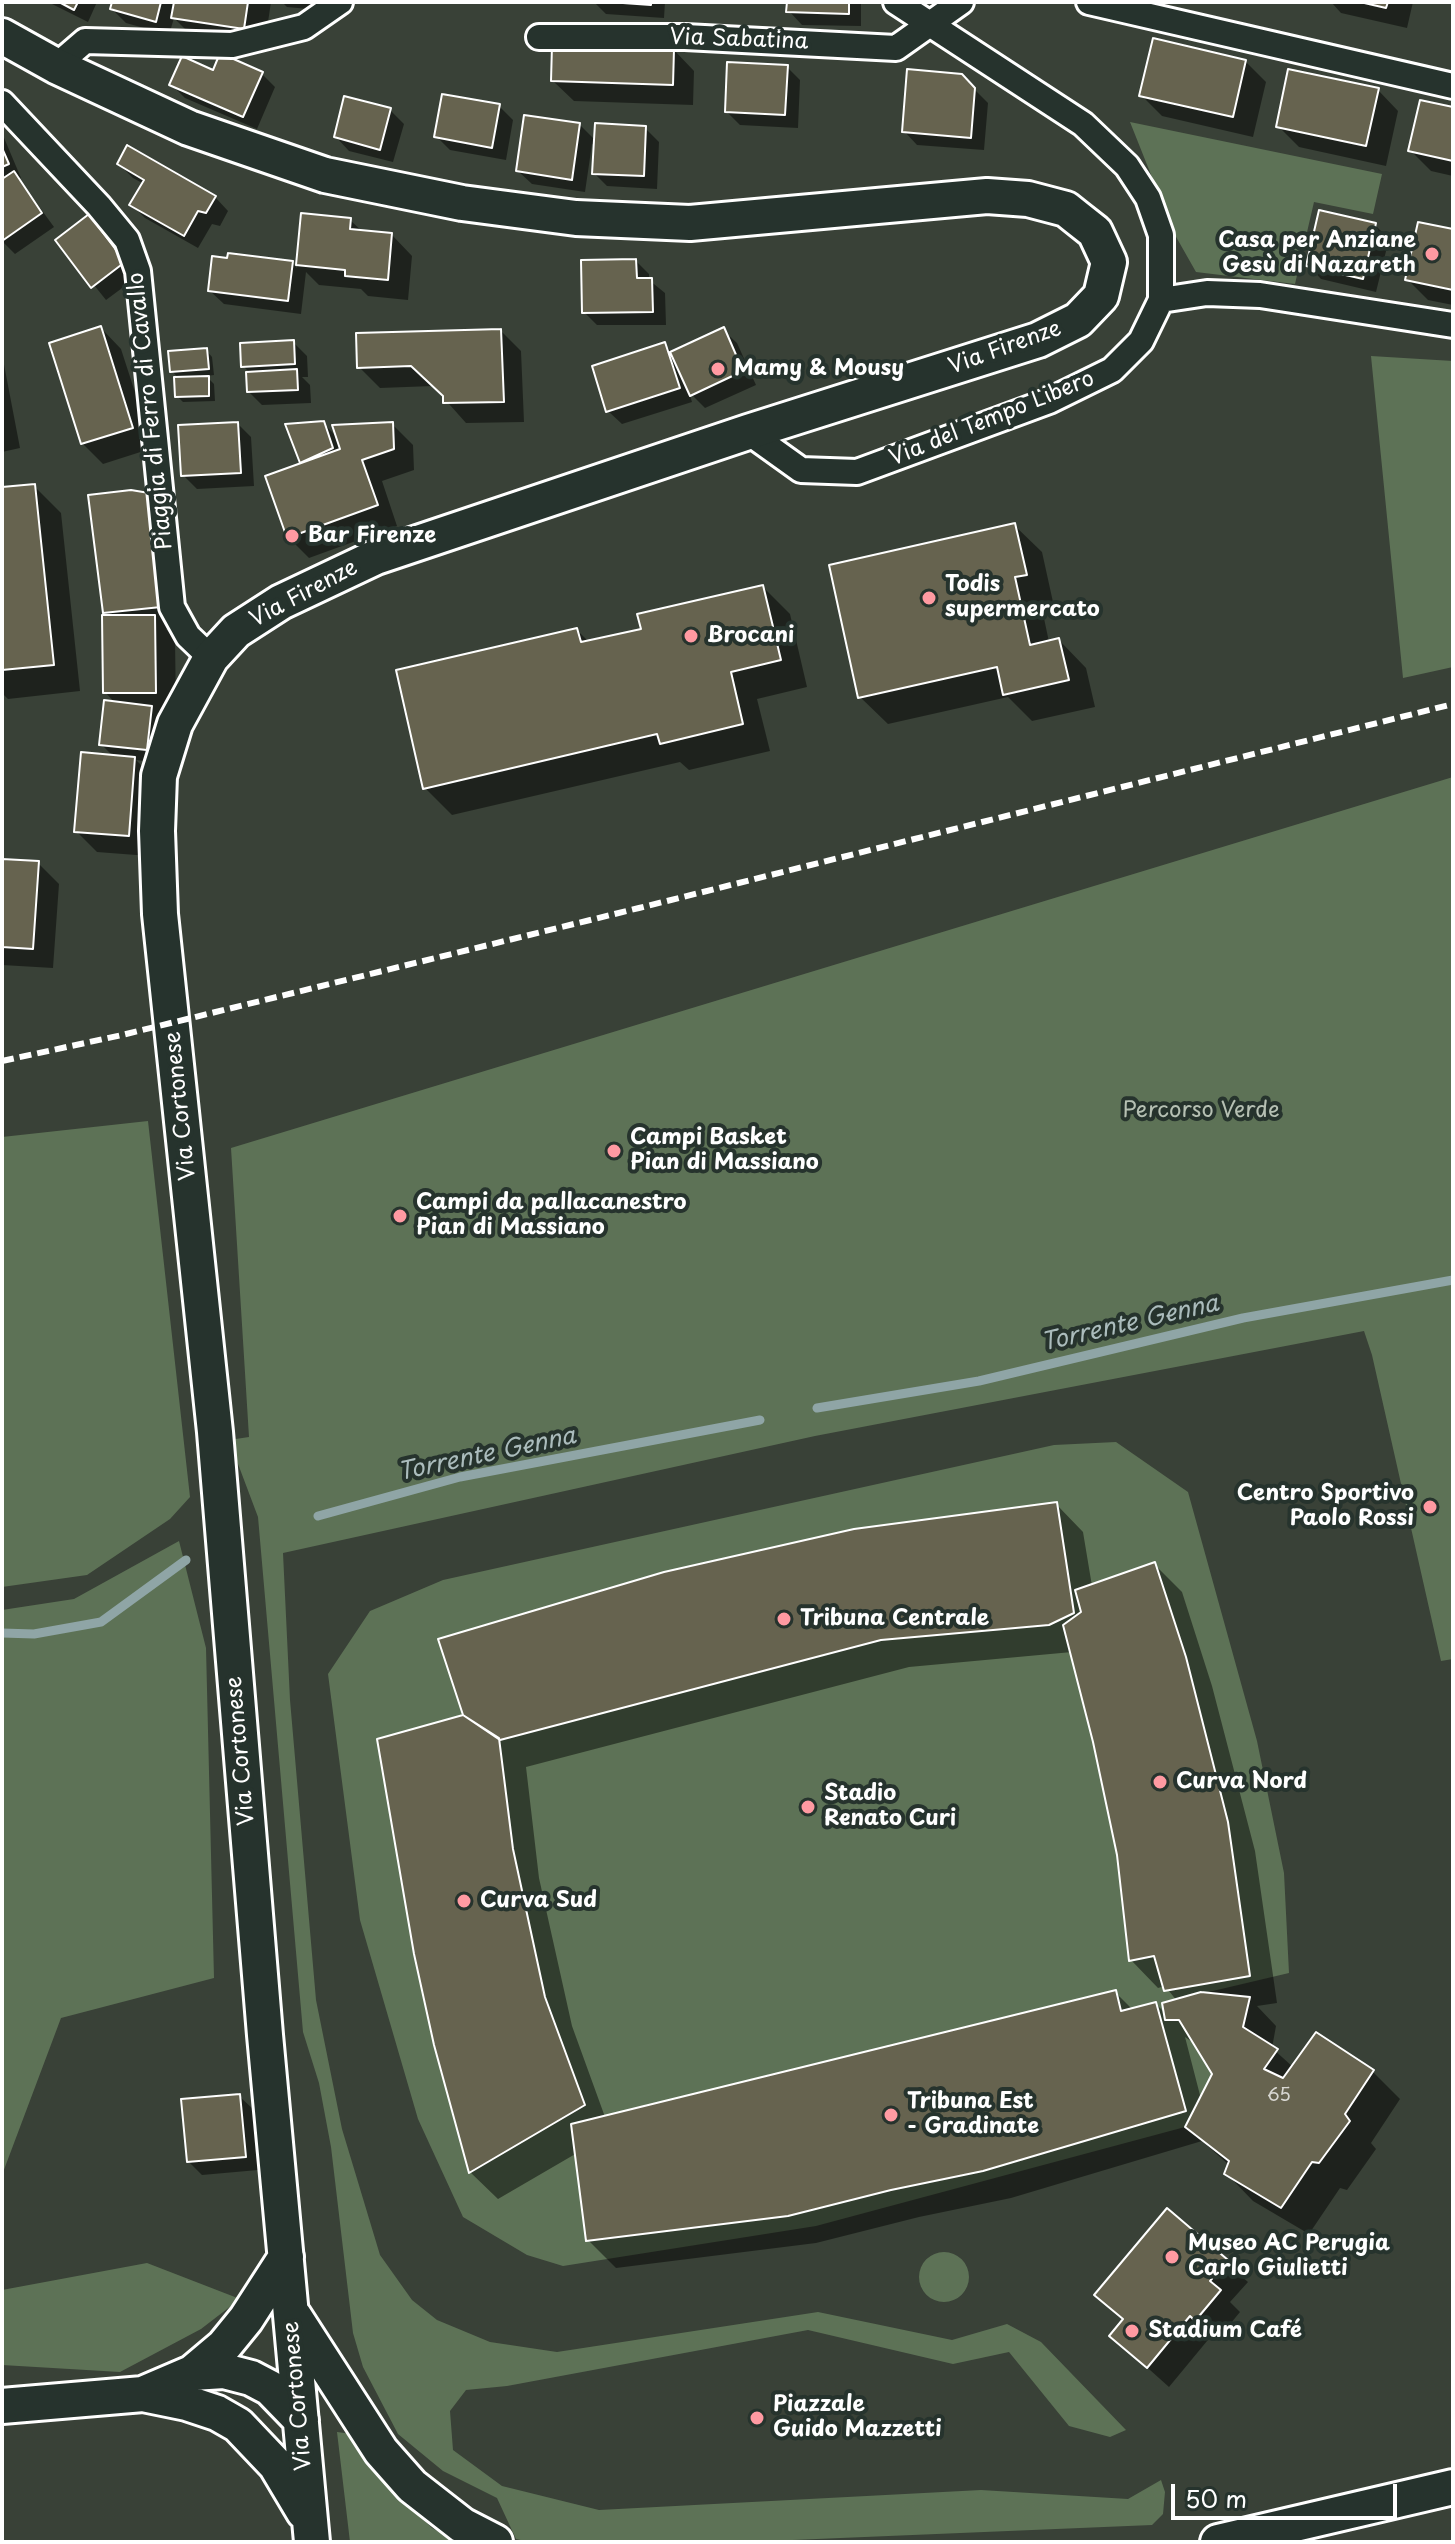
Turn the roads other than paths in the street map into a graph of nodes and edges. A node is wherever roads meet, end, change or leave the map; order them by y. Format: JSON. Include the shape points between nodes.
{"nodes":[{"id":1,"x":340,"y":2,"type":"edge"},
{"id":2,"x":896,"y":2,"type":"edge"},
{"id":3,"x":961,"y":2,"type":"edge"},
{"id":4,"x":1089,"y":2,"type":"edge"},
{"id":5,"x":930,"y":23,"type":"junction"},
{"id":6,"x":2,"y":36,"type":"edge"},
{"id":7,"x":539,"y":37,"type":"dead end"},
{"id":8,"x":56,"y":66,"type":"junction"},
{"id":9,"x":1453,"y":86,"type":"edge"},
{"id":10,"x":2,"y":103,"type":"edge"},
{"id":11,"x":1161,"y":300,"type":"junction"},
{"id":12,"x":1453,"y":325,"type":"edge"},
{"id":13,"x":748,"y":432,"type":"junction"},
{"id":14,"x":211,"y":658,"type":"junction"},
{"id":15,"x":165,"y":960,"type":"joint"},
{"id":16,"x":286,"y":2257,"type":"junction"},
{"id":17,"x":291,"y":2311,"type":"junction"},
{"id":18,"x":192,"y":2373,"type":"junction"},
{"id":19,"x":143,"y":2394,"type":"junction"},
{"id":20,"x":2,"y":2406,"type":"edge"},
{"id":21,"x":301,"y":2420,"type":"junction"},
{"id":22,"x":1453,"y":2487,"type":"edge"},
{"id":23,"x":310,"y":2531,"type":"edge"},
{"id":24,"x":495,"y":2542,"type":"edge"},
{"id":25,"x":1218,"y":2542,"type":"edge"}],
"edges":[{"from":1,"to":8,"type":"street","via":[[304,27],[232,45],[85,41]]},
{"from":2,"to":5,"type":"street","name":"Via del Tempo Libero"},
{"from":3,"to":5,"type":"street"},
{"from":4,"to":9,"type":"street"},
{"from":5,"to":7,"type":"street","name":"Via Sabatina","via":[[896,48],[685,37]]},
{"from":5,"to":11,"type":"street","name":"Via del Tempo Libero","via":[[1083,124],[1127,166],[1148,198],[1161,235]]},
{"from":6,"to":8,"type":"main road","name":"Via Firenze"},
{"from":8,"to":13,"type":"main road","name":"Via Firenze","via":[[189,128],[325,175],[462,203],[576,218],[690,223],[987,196],[1066,209],[1095,232],[1109,262],[1101,296],[1078,320],[1038,340]]},
{"from":10,"to":14,"type":"street","name":"Piaggia di Ferro di Cavallo","via":[[127,240],[138,271],[172,607],[188,636]]},
{"from":11,"to":12,"type":"street","via":[[1207,293],[1260,295]]},
{"from":11,"to":13,"type":"street","name":"Via del Tempo Libero","via":[[1141,341],[1112,370],[1049,401],[857,472],[801,470]]},
{"from":13,"to":14,"type":"main road","name":"Via Firenze","via":[[376,557],[281,602],[236,631]]},
{"from":14,"to":15,"type":"main road","name":"Via Firenze","via":[[175,724],[159,776]]},
{"from":15,"to":16,"type":"main road","name":"Via Cortonese","via":[[215,1432]]},
{"from":16,"to":17,"type":"main road","name":"Via Cortonese"},
{"from":16,"to":18,"type":"main road","via":[[224,2346]]},
{"from":17,"to":21,"type":"main road","name":"Via Cortonese"},
{"from":17,"to":24,"type":"main road","via":[[381,2451],[412,2486],[462,2525]]},
{"from":18,"to":19,"type":"main road"},
{"from":18,"to":21,"type":"main road","via":[[224,2371],[251,2378],[270,2388]]},
{"from":19,"to":20,"type":"main road"},
{"from":19,"to":23,"type":"main road","via":[[187,2403],[238,2425],[276,2465]]},
{"from":21,"to":23,"type":"main road","name":"Via Cortonese"},
{"from":22,"to":25,"type":"main road"}]}
